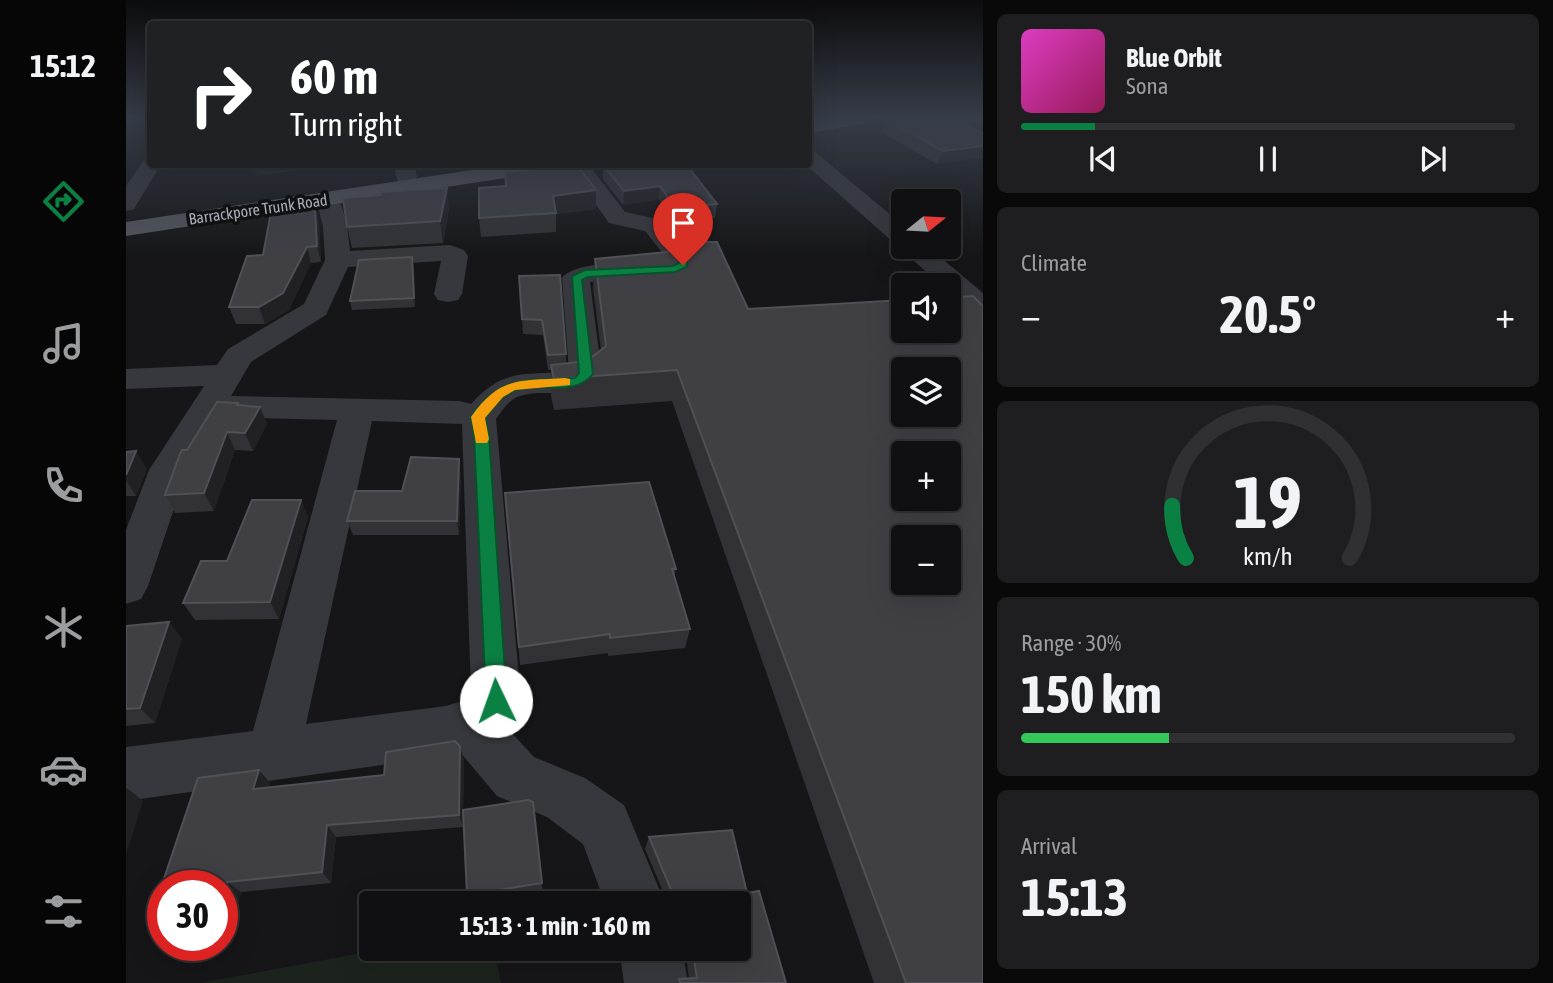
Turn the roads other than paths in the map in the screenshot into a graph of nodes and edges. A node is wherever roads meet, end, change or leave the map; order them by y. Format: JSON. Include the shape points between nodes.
{"nodes":[{"id":1,"x":817,"y":164,"type":"edge"},
{"id":2,"x":148,"y":168,"type":"edge"},
{"id":3,"x":440,"y":168,"type":"edge"},
{"id":4,"x":531,"y":168,"type":"edge"},
{"id":5,"x":579,"y":168,"type":"edge"},
{"id":6,"x":404,"y":171,"type":"edge"},
{"id":7,"x":129,"y":195,"type":"edge"},
{"id":8,"x":327,"y":199,"type":"junction"},
{"id":9,"x":126,"y":218,"type":"edge"},
{"id":10,"x":891,"y":228,"type":"edge"},
{"id":11,"x":126,"y":229,"type":"edge"},
{"id":12,"x":927,"y":259,"type":"edge"},
{"id":13,"x":338,"y":260,"type":"junction"},
{"id":14,"x":448,"y":294,"type":"dead end"},
{"id":15,"x":982,"y":308,"type":"edge"},
{"id":16,"x":126,"y":379,"type":"edge"},
{"id":17,"x":217,"y":391,"type":"junction"},
{"id":18,"x":358,"y":410,"type":"junction"},
{"id":19,"x":478,"y":417,"type":"junction"},
{"id":20,"x":126,"y":586,"type":"edge"},
{"id":21,"x":469,"y":724,"type":"junction"},
{"id":22,"x":273,"y":754,"type":"junction"},
{"id":23,"x":126,"y":774,"type":"edge"},
{"id":24,"x":630,"y":891,"type":"edge"},
{"id":25,"x":652,"y":961,"type":"edge"},
{"id":26,"x":656,"y":983,"type":"edge"}],
"edges":[{"from":1,"to":10,"type":"street"},
{"from":2,"to":7,"type":"street"},
{"from":3,"to":6,"type":"main road","name":"Barrackpore Trunk Road"},
{"from":4,"to":8,"type":"main road","name":"Barrackpore Trunk Road"},
{"from":5,"to":19,"type":"street","via":[[613,215],[653,225],[683,265],[576,278],[586,374],[578,382],[512,386],[498,394]]},
{"from":6,"to":9,"type":"main road","name":"Barrackpore Trunk Road"},
{"from":8,"to":11,"type":"main road","name":"Barrackpore Trunk Road"},
{"from":8,"to":13,"type":"street"},
{"from":12,"to":15,"type":"street"},
{"from":13,"to":14,"type":"street","via":[[450,253],[454,256]]},
{"from":13,"to":17,"type":"street","via":[[316,309],[239,356]]},
{"from":16,"to":17,"type":"street"},
{"from":17,"to":18,"type":"street"},
{"from":17,"to":20,"type":"street","via":[[168,470]]},
{"from":18,"to":19,"type":"street","via":[[460,412]]},
{"from":18,"to":22,"type":"street"},
{"from":19,"to":21,"type":"street","via":[[496,701],[482,720]]},
{"from":21,"to":22,"type":"street"},
{"from":21,"to":24,"type":"street","via":[[516,777],[566,797],[604,825]]},
{"from":22,"to":23,"type":"street"},
{"from":25,"to":26,"type":"street"}]}
